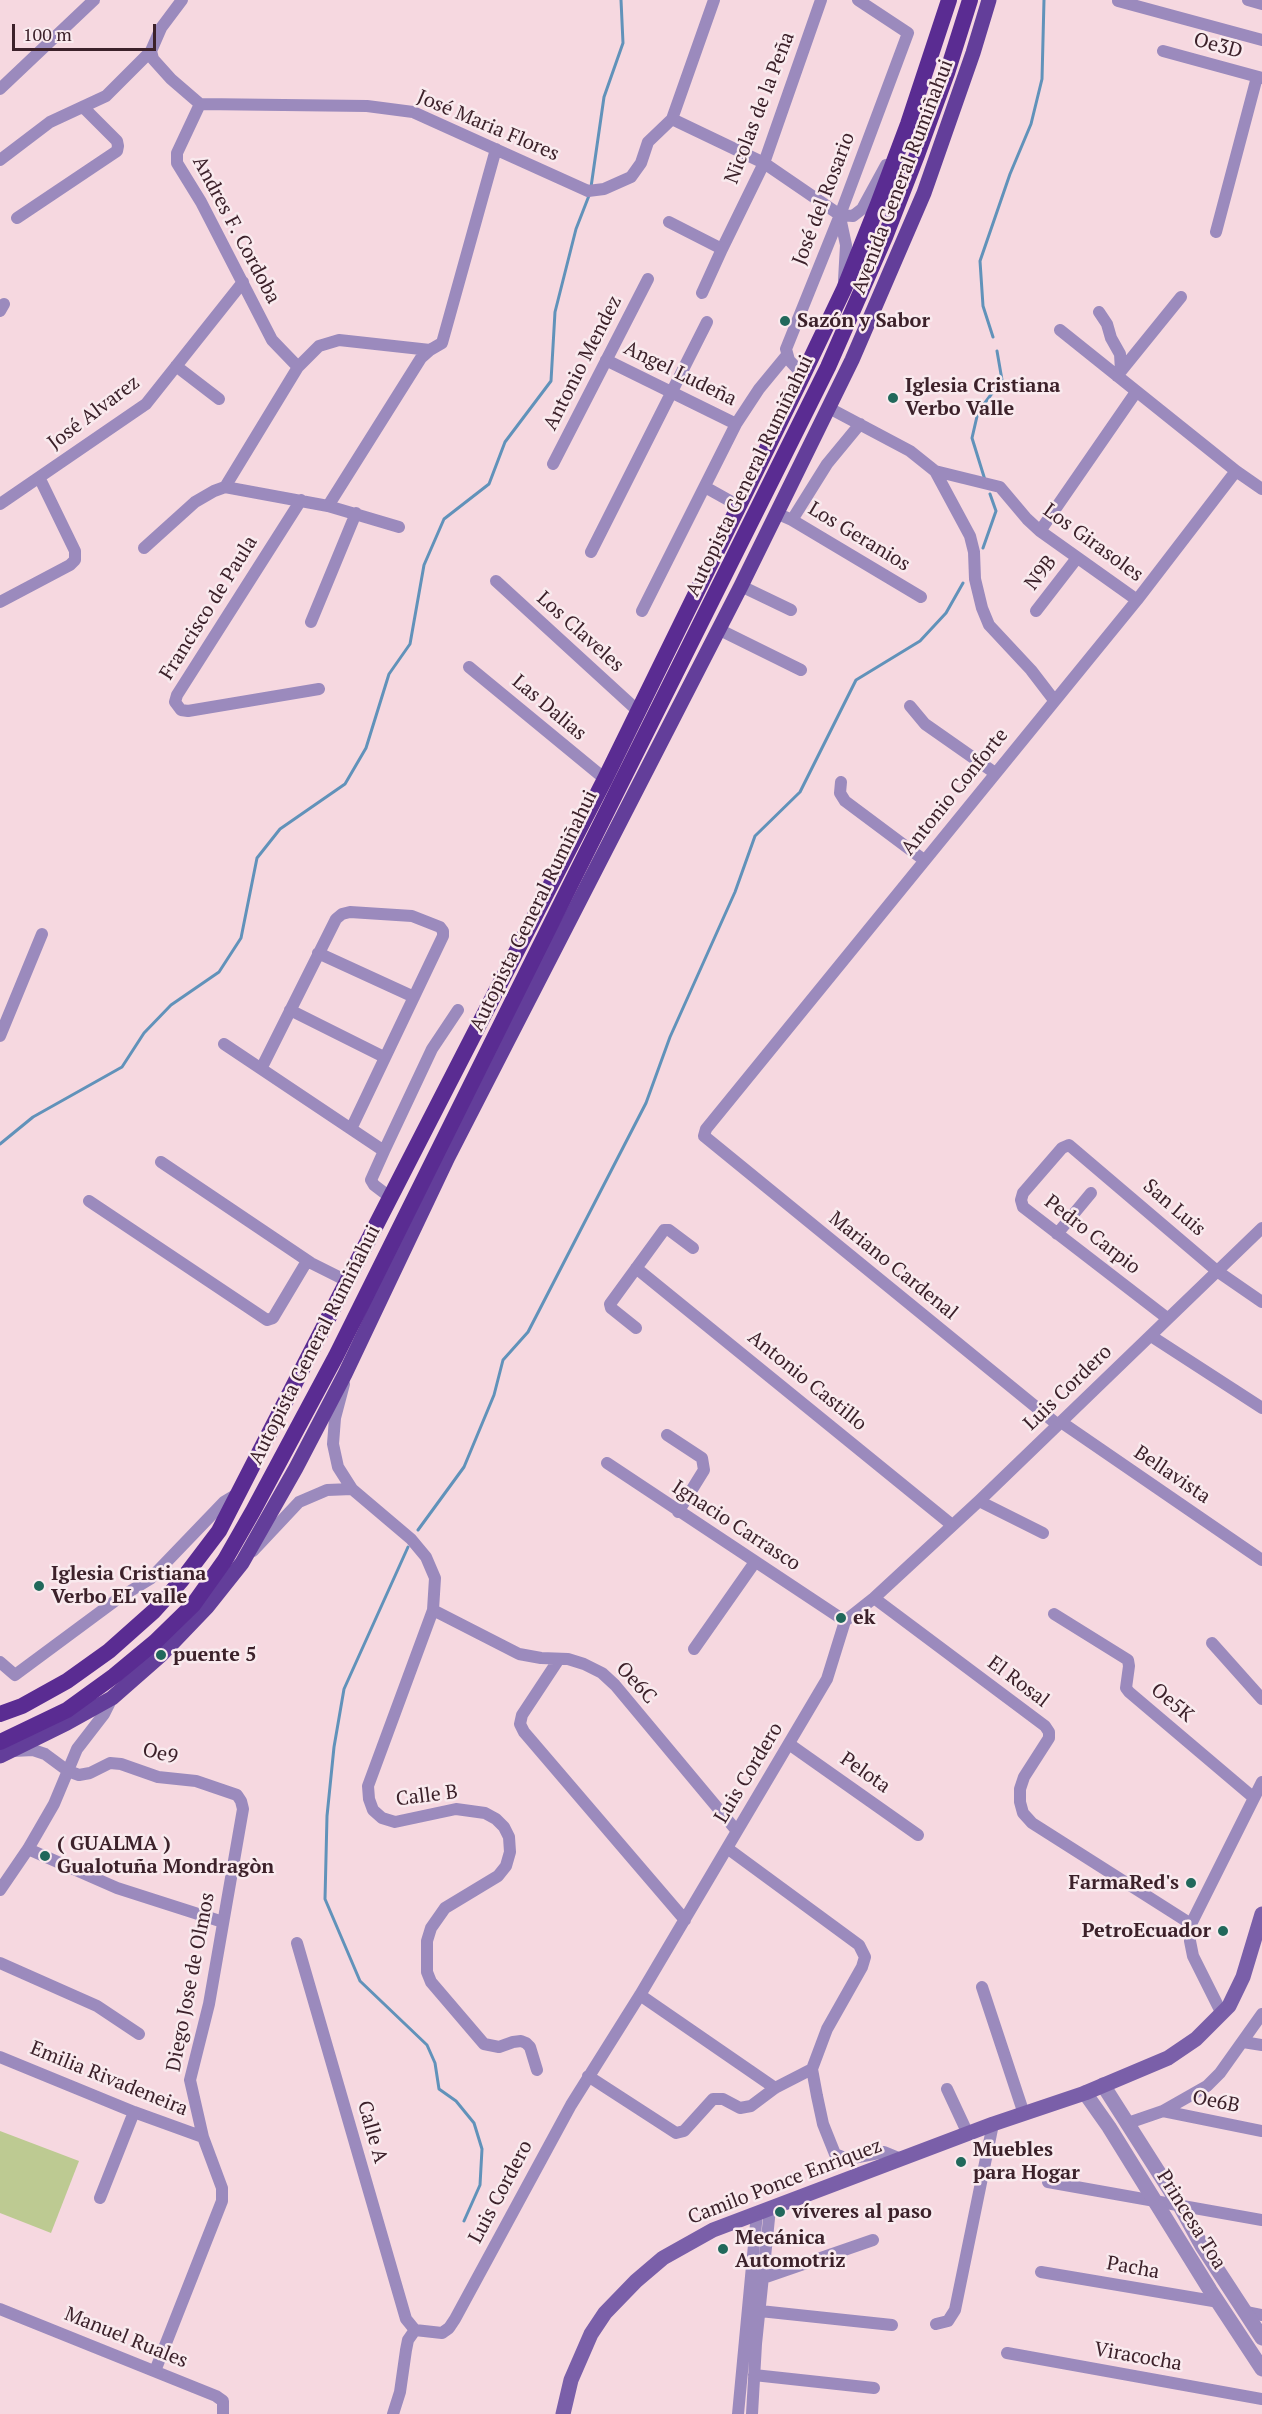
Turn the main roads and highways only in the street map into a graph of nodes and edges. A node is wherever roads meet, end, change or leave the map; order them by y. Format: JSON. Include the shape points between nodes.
{"nodes":[{"id":1,"x":949,"y":0,"type":"edge"},
{"id":2,"x":970,"y":0,"type":"edge"},
{"id":3,"x":989,"y":0,"type":"edge"},
{"id":4,"x":0,"y":1714,"type":"edge"},
{"id":5,"x":4,"y":1749,"type":"edge"},
{"id":6,"x":1262,"y":1914,"type":"edge"},
{"id":7,"x":563,"y":2414,"type":"edge"}],
"edges":[{"from":1,"to":4,"type":"highway","name":"Autopista General Rumiñahui","via":[[908,124],[844,289],[605,779],[241,1492],[219,1531],[148,1618],[67,1681]]},
{"from":2,"to":5,"type":"highway","name":"Autopista General Rumiñahui","via":[[885,237],[828,367],[336,1356],[253,1512],[193,1605],[155,1642],[114,1677]]},
{"from":3,"to":5,"type":"main road","name":"Avenida General Rumiñahui","via":[[909,230],[829,408],[448,1157],[296,1468],[242,1563],[161,1655],[112,1698]]},
{"from":6,"to":7,"type":"main road","name":"Camilo Ponce Enrìquez","via":[[1243,1977],[1222,2014],[1168,2058],[1085,2093],[712,2229],[663,2258],[605,2313],[591,2334],[571,2380]]}]}
